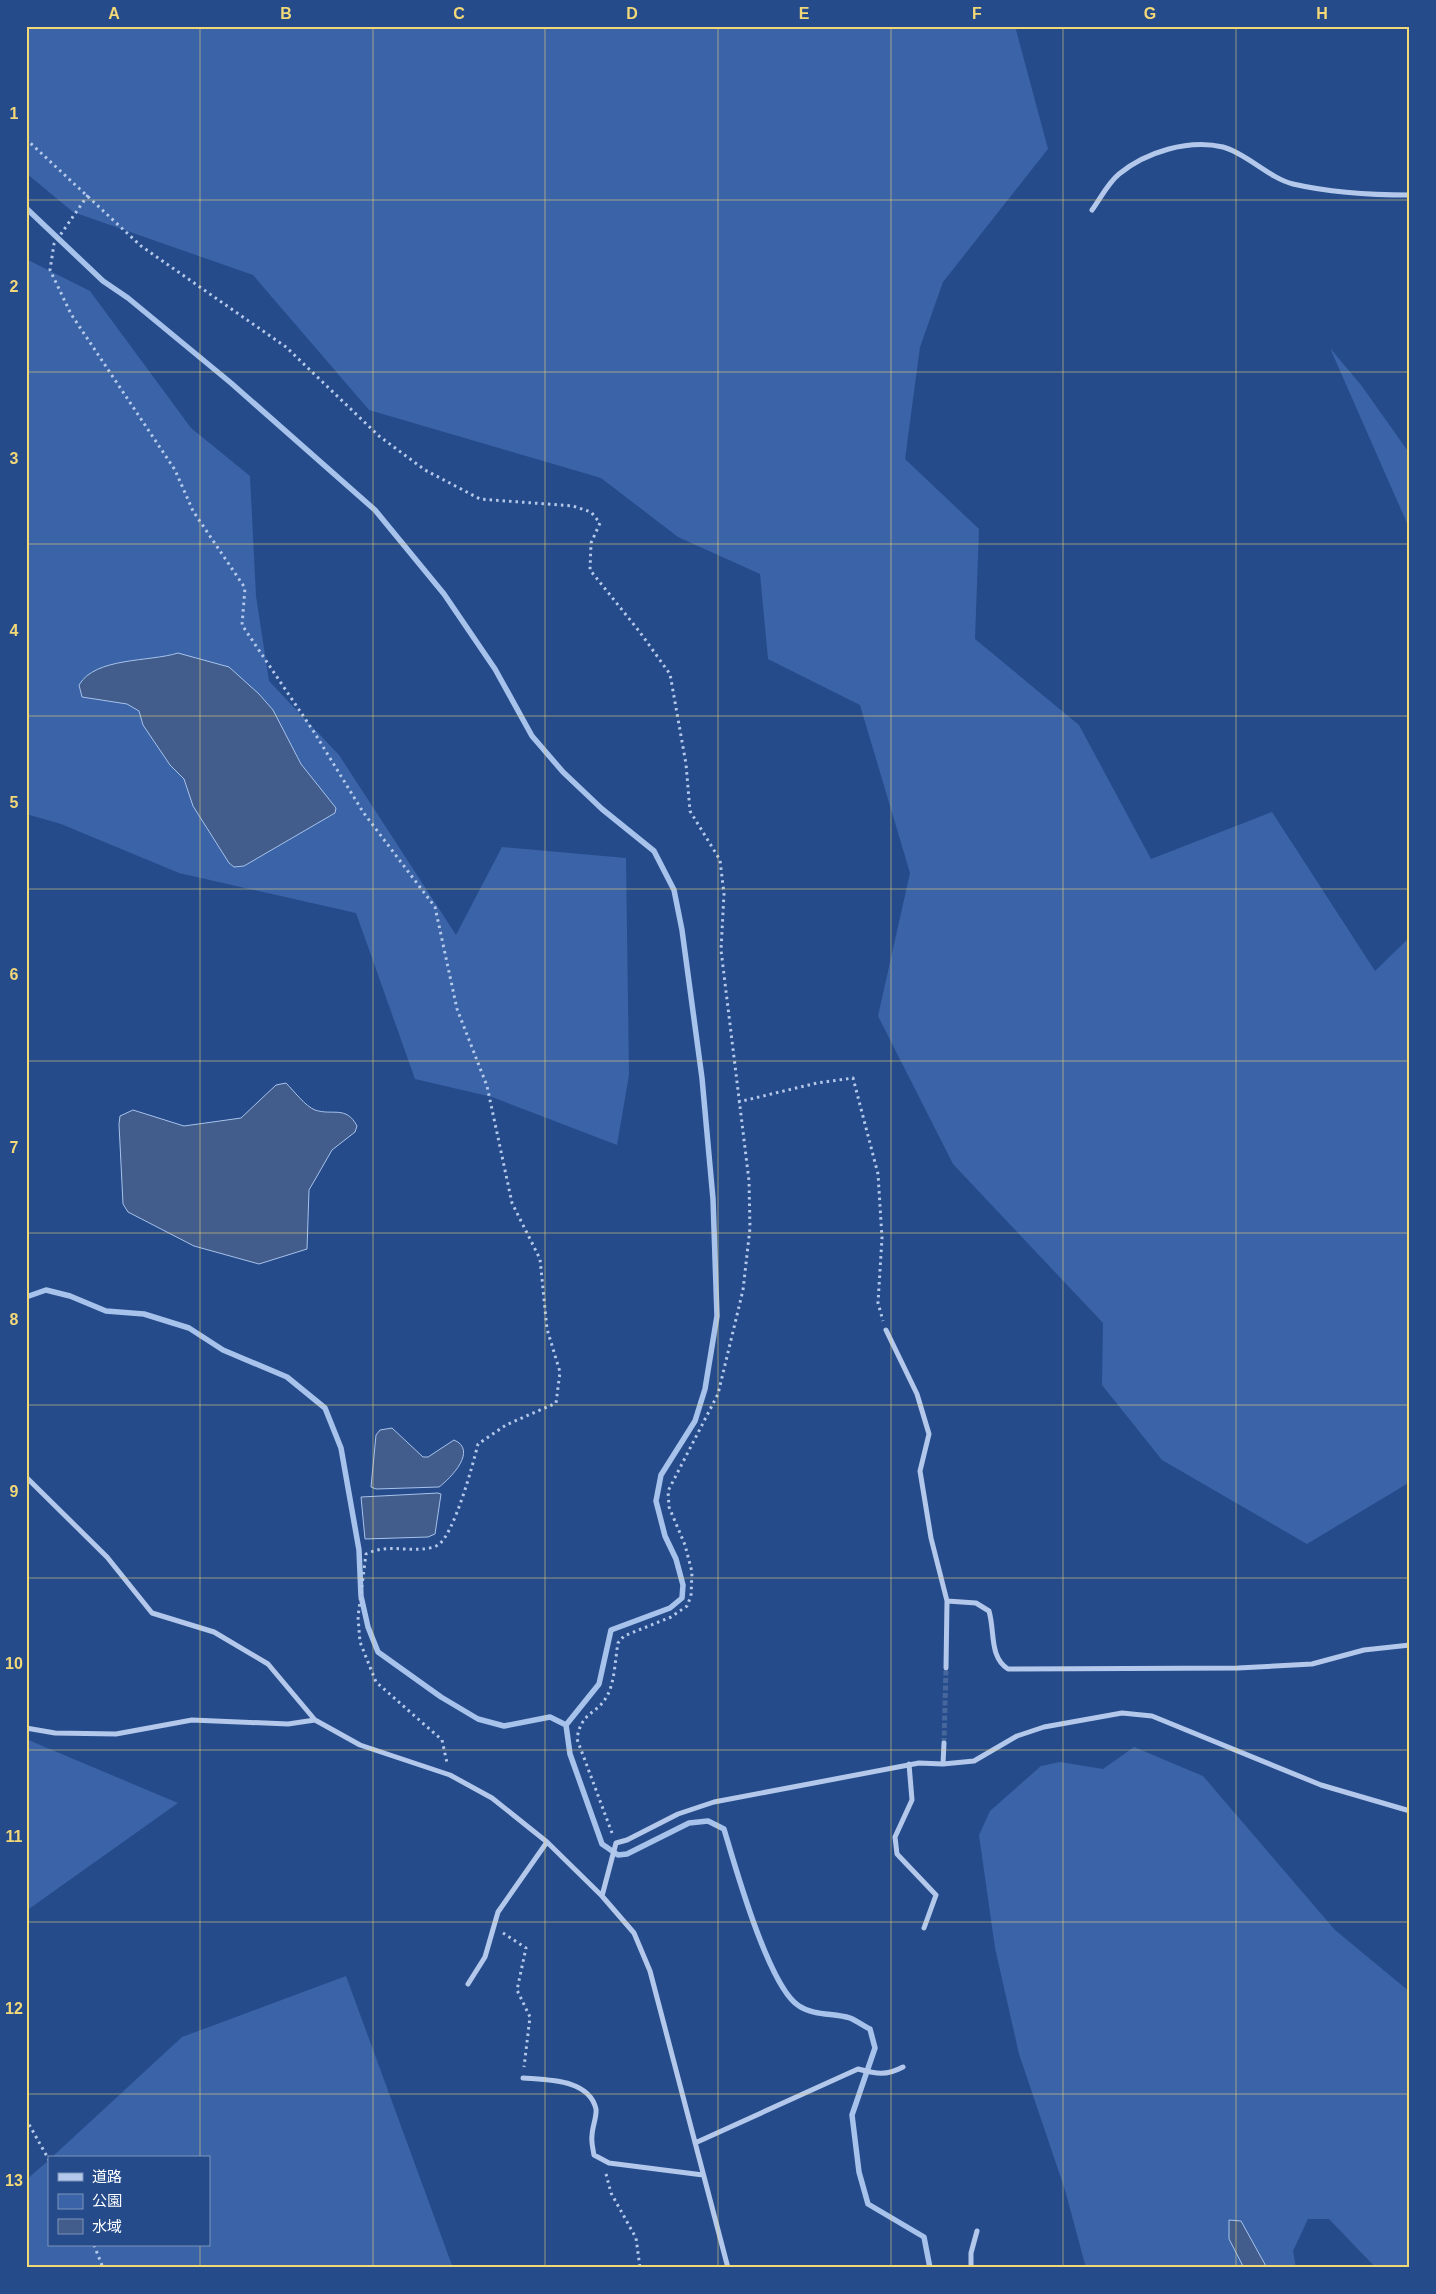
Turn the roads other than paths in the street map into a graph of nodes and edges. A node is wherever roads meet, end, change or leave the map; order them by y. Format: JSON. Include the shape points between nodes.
{"nodes":[{"id":1,"x":1410,"y":195,"type":"edge"},
{"id":2,"x":1092,"y":210,"type":"dead end"},
{"id":3,"x":886,"y":1330,"type":"road end"},
{"id":4,"x":26,"y":1477,"type":"edge"},
{"id":5,"x":947,"y":1601,"type":"junction"},
{"id":6,"x":1410,"y":1645,"type":"edge"},
{"id":7,"x":946,"y":1668,"type":"tunnel mouth"},
{"id":8,"x":315,"y":1720,"type":"junction"},
{"id":9,"x":26,"y":1728,"type":"edge"},
{"id":10,"x":944,"y":1743,"type":"tunnel mouth"},
{"id":11,"x":909,"y":1764,"type":"junction"},
{"id":12,"x":943,"y":1764,"type":"junction"},
{"id":13,"x":1410,"y":1811,"type":"edge"},
{"id":14,"x":547,"y":1842,"type":"junction"},
{"id":15,"x":602,"y":1896,"type":"junction"},
{"id":16,"x":924,"y":1928,"type":"dead end"},
{"id":17,"x":468,"y":1984,"type":"dead end"},
{"id":18,"x":903,"y":2067,"type":"dead end"},
{"id":19,"x":523,"y":2078,"type":"road end"},
{"id":20,"x":695,"y":2143,"type":"junction"},
{"id":21,"x":703,"y":2175,"type":"junction"},
{"id":22,"x":977,"y":2231,"type":"dead end"},
{"id":23,"x":728,"y":2268,"type":"edge"},
{"id":24,"x":971,"y":2268,"type":"edge"}],
"edges":[{"from":1,"to":2,"type":"street","via":[[1353,194],[1291,184],[1223,147],[1197,146],[1166,149],[1136,162],[1118,175]]},
{"from":3,"to":5,"type":"street","via":[[917,1394],[930,1434],[920,1471],[931,1538]]},
{"from":4,"to":8,"type":"street","via":[[107,1557],[152,1613],[214,1632],[268,1664]]},
{"from":5,"to":6,"type":"street","via":[[976,1603],[989,1611],[995,1652],[1000,1664],[1008,1669],[1238,1668],[1312,1664],[1364,1650]]},
{"from":5,"to":7,"type":"street"},
{"from":8,"to":9,"type":"street","via":[[288,1724],[192,1720],[116,1734],[55,1734]]},
{"from":8,"to":14,"type":"street","via":[[360,1745],[450,1775],[492,1798]]},
{"from":10,"to":12,"type":"street"},
{"from":11,"to":12,"type":"street"},
{"from":11,"to":15,"type":"street","via":[[714,1802],[678,1814],[616,1843]]},
{"from":11,"to":16,"type":"street","via":[[912,1800],[895,1838],[897,1854],[936,1895]]},
{"from":12,"to":13,"type":"street","via":[[974,1761],[1016,1736],[1044,1728],[1122,1713],[1152,1716],[1321,1785]]},
{"from":14,"to":15,"type":"street"},
{"from":14,"to":17,"type":"street","via":[[498,1912],[485,1957]]},
{"from":15,"to":20,"type":"street","via":[[634,1933],[650,1971]]},
{"from":18,"to":20,"type":"street","via":[[879,2075],[858,2069]]},
{"from":19,"to":21,"type":"street","via":[[556,2081],[581,2088],[590,2095],[596,2110],[592,2136],[594,2155],[609,2163]]},
{"from":20,"to":21,"type":"street"},
{"from":21,"to":23,"type":"street"},
{"from":22,"to":24,"type":"street"}]}
